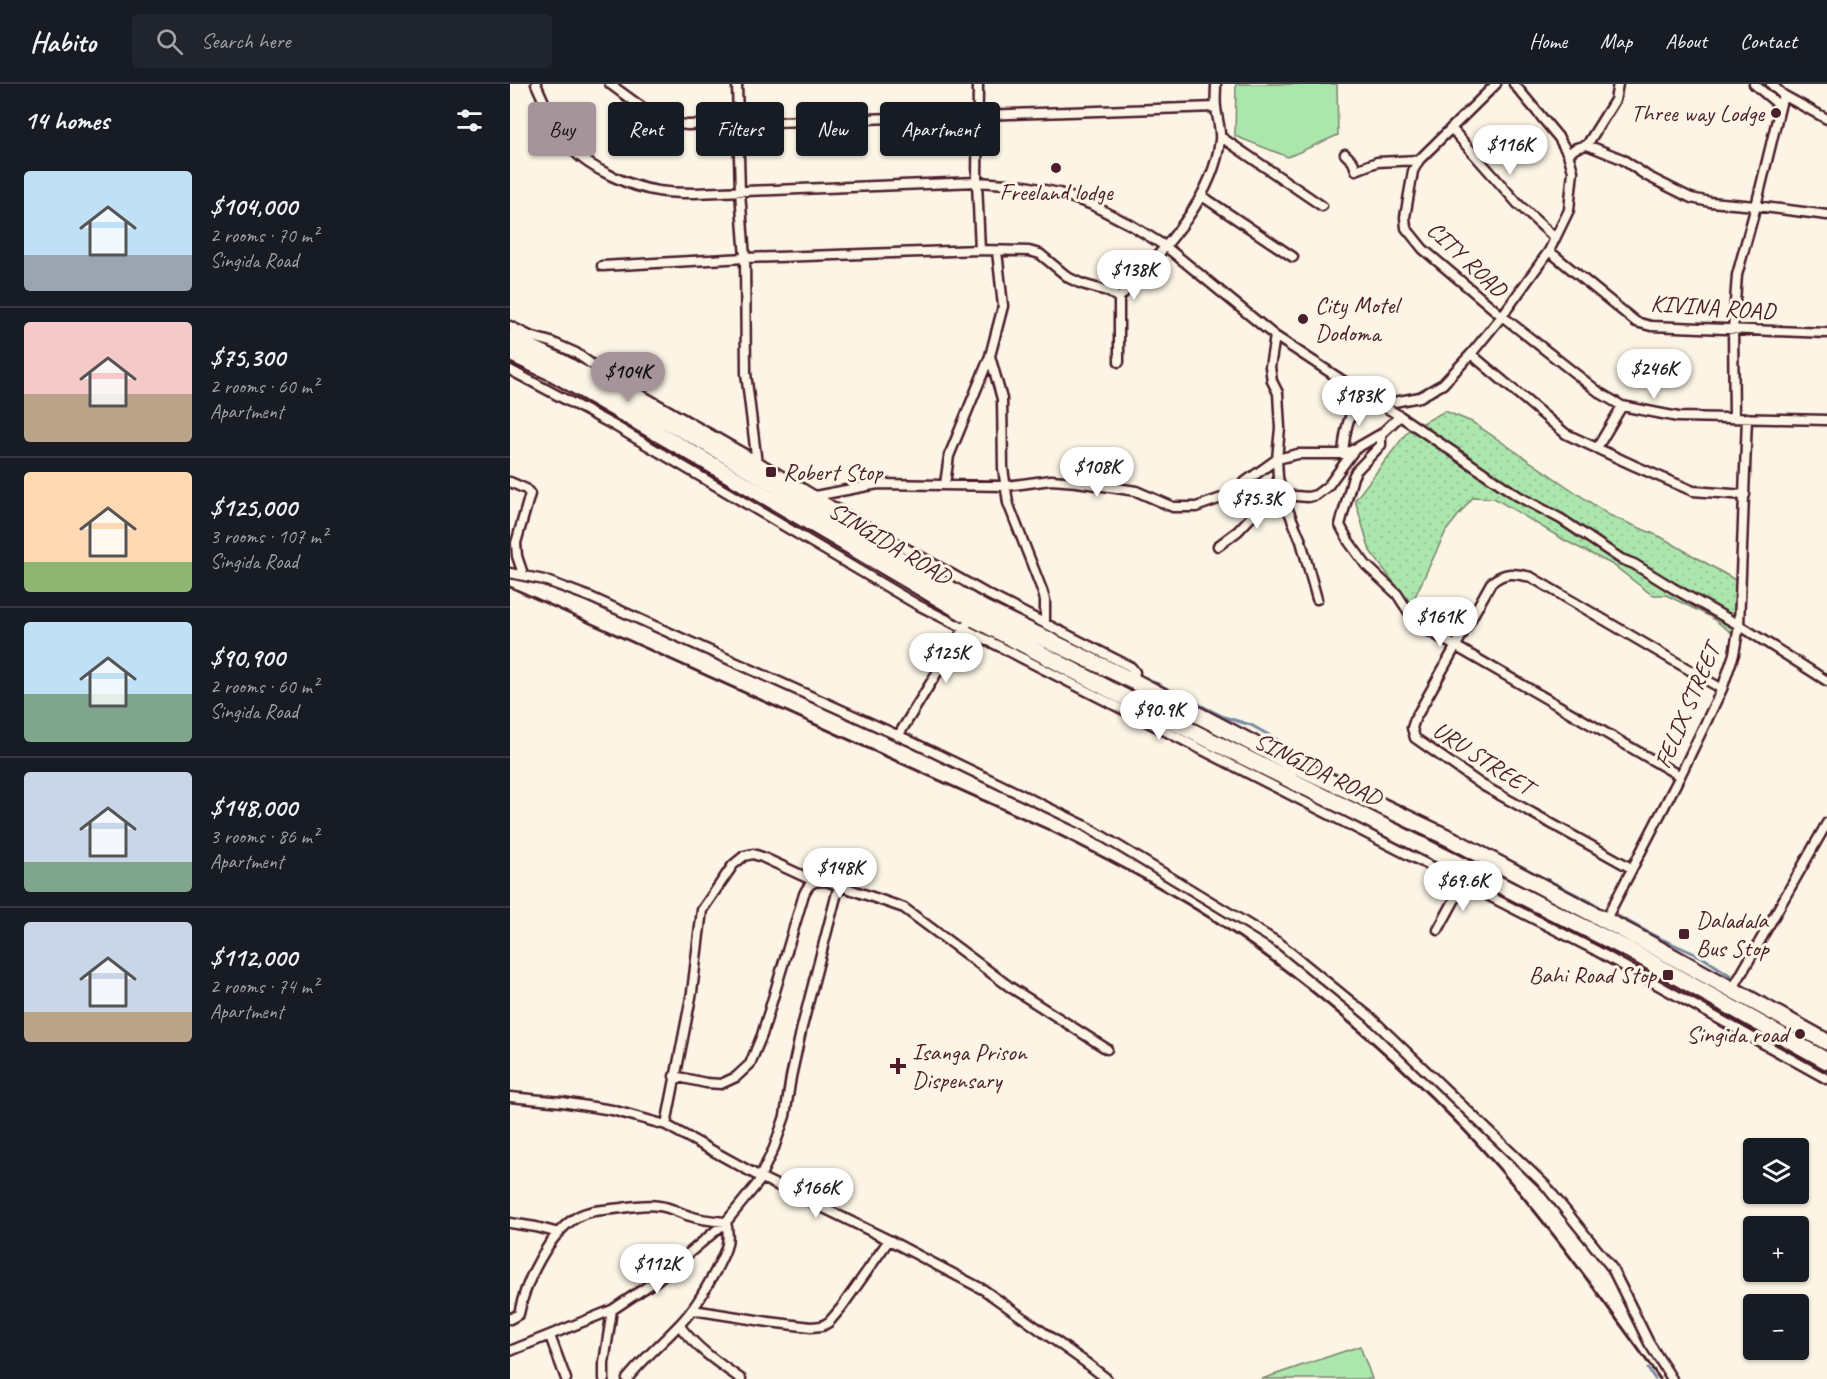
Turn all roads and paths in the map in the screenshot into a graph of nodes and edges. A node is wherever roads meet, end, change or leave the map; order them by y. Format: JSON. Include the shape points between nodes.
{"nodes":[{"id":1,"x":536,"y":84,"type":"edge"},
{"id":2,"x":610,"y":84,"type":"edge"},
{"id":3,"x":737,"y":84,"type":"edge"},
{"id":4,"x":978,"y":84,"type":"edge"},
{"id":5,"x":1216,"y":84,"type":"edge"},
{"id":6,"x":1496,"y":84,"type":"edge"},
{"id":7,"x":1514,"y":84,"type":"edge"},
{"id":8,"x":1618,"y":84,"type":"edge"},
{"id":9,"x":1754,"y":84,"type":"edge"},
{"id":10,"x":1771,"y":84,"type":"edge"},
{"id":11,"x":1783,"y":95,"type":"junction"},
{"id":12,"x":737,"y":102,"type":"edge"},
{"id":13,"x":977,"y":102,"type":"edge"},
{"id":14,"x":1780,"y":106,"type":"junction"},
{"id":15,"x":1216,"y":107,"type":"junction"},
{"id":16,"x":1000,"y":113,"type":"edge"},
{"id":17,"x":880,"y":118,"type":"edge"},
{"id":18,"x":1827,"y":119,"type":"edge"},
{"id":19,"x":784,"y":121,"type":"edge"},
{"id":20,"x":696,"y":125,"type":"edge"},
{"id":21,"x":1451,"y":128,"type":"junction"},
{"id":22,"x":1221,"y":136,"type":"junction"},
{"id":23,"x":1587,"y":146,"type":"junction"},
{"id":24,"x":1345,"y":154,"type":"dead end"},
{"id":25,"x":1568,"y":154,"type":"junction"},
{"id":26,"x":739,"y":156,"type":"edge"},
{"id":27,"x":977,"y":156,"type":"edge"},
{"id":28,"x":1419,"y":160,"type":"junction"},
{"id":29,"x":977,"y":182,"type":"junction"},
{"id":30,"x":740,"y":192,"type":"junction"},
{"id":31,"x":1202,"y":196,"type":"junction"},
{"id":32,"x":1322,"y":206,"type":"dead end"},
{"id":33,"x":1756,"y":206,"type":"junction"},
{"id":34,"x":1827,"y":215,"type":"edge"},
{"id":35,"x":1555,"y":238,"type":"junction"},
{"id":36,"x":1166,"y":246,"type":"junction"},
{"id":37,"x":980,"y":250,"type":"junction"},
{"id":38,"x":997,"y":251,"type":"junction"},
{"id":39,"x":1549,"y":251,"type":"junction"},
{"id":40,"x":1293,"y":257,"type":"dead end"},
{"id":41,"x":745,"y":258,"type":"junction"},
{"id":42,"x":602,"y":266,"type":"dead end"},
{"id":43,"x":1119,"y":298,"type":"junction"},
{"id":44,"x":1502,"y":316,"type":"junction"},
{"id":45,"x":510,"y":326,"type":"edge"},
{"id":46,"x":1733,"y":329,"type":"junction"},
{"id":47,"x":1827,"y":333,"type":"edge"},
{"id":48,"x":1275,"y":336,"type":"junction"},
{"id":49,"x":510,"y":338,"type":"edge"},
{"id":50,"x":510,"y":353,"type":"edge"},
{"id":51,"x":1471,"y":354,"type":"junction"},
{"id":52,"x":990,"y":356,"type":"junction"},
{"id":53,"x":1119,"y":362,"type":"dead end"},
{"id":54,"x":510,"y":370,"type":"edge"},
{"id":55,"x":1363,"y":394,"type":"junction"},
{"id":56,"x":1622,"y":406,"type":"junction"},
{"id":57,"x":1400,"y":416,"type":"junction"},
{"id":58,"x":1734,"y":417,"type":"junction"},
{"id":59,"x":1747,"y":418,"type":"junction"},
{"id":60,"x":1827,"y":420,"type":"edge"},
{"id":61,"x":1381,"y":434,"type":"junction"},
{"id":62,"x":1597,"y":448,"type":"junction"},
{"id":63,"x":1355,"y":449,"type":"junction"},
{"id":64,"x":1343,"y":454,"type":"junction"},
{"id":65,"x":1276,"y":459,"type":"junction"},
{"id":66,"x":754,"y":473,"type":"junction"},
{"id":67,"x":510,"y":482,"type":"edge"},
{"id":68,"x":945,"y":484,"type":"junction"},
{"id":69,"x":1007,"y":486,"type":"junction"},
{"id":70,"x":1282,"y":495,"type":"junction"},
{"id":71,"x":1745,"y":495,"type":"junction"},
{"id":72,"x":815,"y":496,"type":"junction"},
{"id":73,"x":1224,"y":497,"type":"junction"},
{"id":74,"x":1218,"y":546,"type":"dead end"},
{"id":75,"x":510,"y":573,"type":"edge"},
{"id":76,"x":523,"y":574,"type":"junction"},
{"id":77,"x":1317,"y":598,"type":"dead end"},
{"id":78,"x":968,"y":622,"type":"junction"},
{"id":79,"x":1045,"y":623,"type":"junction"},
{"id":80,"x":1739,"y":625,"type":"junction"},
{"id":81,"x":1455,"y":647,"type":"junction"},
{"id":82,"x":1133,"y":681,"type":"junction"},
{"id":83,"x":1827,"y":681,"type":"edge"},
{"id":84,"x":1722,"y":689,"type":"junction"},
{"id":85,"x":898,"y":736,"type":"junction"},
{"id":86,"x":1680,"y":776,"type":"junction"},
{"id":87,"x":1827,"y":823,"type":"edge"},
{"id":88,"x":1631,"y":868,"type":"junction"},
{"id":89,"x":1468,"y":876,"type":"junction"},
{"id":90,"x":814,"y":881,"type":"junction"},
{"id":91,"x":839,"y":885,"type":"junction"},
{"id":92,"x":1605,"y":921,"type":"junction"},
{"id":93,"x":1438,"y":930,"type":"dead end"},
{"id":94,"x":1733,"y":990,"type":"junction"},
{"id":95,"x":1725,"y":1004,"type":"junction"},
{"id":96,"x":1827,"y":1042,"type":"edge"},
{"id":97,"x":1107,"y":1049,"type":"dead end"},
{"id":98,"x":1827,"y":1061,"type":"edge"},
{"id":99,"x":674,"y":1076,"type":"junction"},
{"id":100,"x":1827,"y":1079,"type":"edge"},
{"id":101,"x":510,"y":1097,"type":"edge"},
{"id":102,"x":666,"y":1125,"type":"junction"},
{"id":103,"x":761,"y":1177,"type":"junction"},
{"id":104,"x":726,"y":1222,"type":"junction"},
{"id":105,"x":510,"y":1223,"type":"edge"},
{"id":106,"x":559,"y":1233,"type":"junction"},
{"id":107,"x":889,"y":1240,"type":"junction"},
{"id":108,"x":612,"y":1310,"type":"junction"},
{"id":109,"x":693,"y":1310,"type":"junction"},
{"id":110,"x":510,"y":1319,"type":"edge"},
{"id":111,"x":679,"y":1325,"type":"junction"},
{"id":112,"x":550,"y":1336,"type":"junction"},
{"id":113,"x":510,"y":1352,"type":"edge"},
{"id":114,"x":566,"y":1379,"type":"edge"},
{"id":115,"x":604,"y":1379,"type":"edge"},
{"id":116,"x":627,"y":1379,"type":"edge"},
{"id":117,"x":741,"y":1379,"type":"edge"},
{"id":118,"x":1107,"y":1379,"type":"edge"},
{"id":119,"x":1672,"y":1379,"type":"edge"}],
"edges":[{"from":1,"to":30,"type":"street","name":"CITY ROAD","via":[[556,126],[591,165],[657,191]]},
{"from":2,"to":20,"type":"street","via":[[667,122]]},
{"from":3,"to":12,"type":"street"},
{"from":4,"to":13,"type":"street"},
{"from":5,"to":15,"type":"street"},
{"from":6,"to":21,"type":"street","name":"CITY ROAD"},
{"from":7,"to":25,"type":"street","name":"CITY ROAD"},
{"from":8,"to":23,"type":"street","via":[[1615,100]]},
{"from":9,"to":14,"type":"street"},
{"from":10,"to":11,"type":"street"},
{"from":11,"to":14,"type":"street"},
{"from":11,"to":18,"type":"street"},
{"from":14,"to":33,"type":"street"},
{"from":15,"to":16,"type":"street"},
{"from":15,"to":22,"type":"street"},
{"from":17,"to":19,"type":"street"},
{"from":21,"to":28,"type":"street","name":"CITY ROAD"},
{"from":21,"to":35,"type":"street","via":[[1518,204]]},
{"from":22,"to":31,"type":"street"},
{"from":22,"to":32,"type":"street"},
{"from":23,"to":25,"type":"street"},
{"from":23,"to":33,"type":"street","via":[[1622,159],[1691,198]]},
{"from":24,"to":28,"type":"street","via":[[1356,170],[1377,162]]},
{"from":25,"to":35,"type":"street","name":"CITY ROAD","via":[[1573,171],[1569,210]]},
{"from":26,"to":30,"type":"street"},
{"from":27,"to":29,"type":"street"},
{"from":28,"to":44,"type":"street","name":"CITY ROAD","via":[[1413,171],[1406,228],[1423,249]]},
{"from":29,"to":30,"type":"street","name":"CITY ROAD"},
{"from":29,"to":36,"type":"street","name":"CITY ROAD","via":[[1059,193],[1100,209]]},
{"from":29,"to":37,"type":"street"},
{"from":30,"to":41,"type":"street"},
{"from":31,"to":36,"type":"street"},
{"from":31,"to":40,"type":"street"},
{"from":33,"to":34,"type":"street"},
{"from":33,"to":46,"type":"street","via":[[1737,275]]},
{"from":35,"to":39,"type":"street","name":"CITY ROAD"},
{"from":36,"to":43,"type":"street"},
{"from":36,"to":48,"type":"street","name":"CITY ROAD"},
{"from":37,"to":38,"type":"street"},
{"from":37,"to":41,"type":"street"},
{"from":38,"to":43,"type":"street","via":[[1040,254],[1069,278]]},
{"from":38,"to":52,"type":"street","via":[[1003,306]]},
{"from":39,"to":44,"type":"street","name":"CITY ROAD"},
{"from":39,"to":46,"type":"street","name":"KIVINA ROAD","via":[[1636,322]]},
{"from":41,"to":42,"type":"street"},
{"from":41,"to":66,"type":"street","via":[[746,372]]},
{"from":43,"to":53,"type":"street"},
{"from":44,"to":51,"type":"street","name":"CITY ROAD"},
{"from":44,"to":56,"type":"street"},
{"from":45,"to":66,"type":"street","via":[[576,353]]},
{"from":46,"to":47,"type":"street","name":"KIVINA ROAD"},
{"from":46,"to":58,"type":"street"},
{"from":48,"to":55,"type":"street","name":"CITY ROAD"},
{"from":48,"to":65,"type":"street","via":[[1270,367],[1278,393],[1280,428]]},
{"from":49,"to":66,"type":"highway","name":"SINGIDA ROAD","via":[[561,362]]},
{"from":50,"to":66,"type":"highway","name":"SINGIDA ROAD"},
{"from":51,"to":55,"type":"street","name":"CITY ROAD","via":[[1443,384],[1420,397],[1394,402]]},
{"from":51,"to":62,"type":"street","via":[[1566,434]]},
{"from":52,"to":68,"type":"street","via":[[949,456]]},
{"from":52,"to":69,"type":"street","via":[[1002,399],[1002,458]]},
{"from":54,"to":78,"type":"street","via":[[615,426],[916,604]]},
{"from":55,"to":57,"type":"street"},
{"from":55,"to":64,"type":"street","via":[[1348,418]]},
{"from":56,"to":58,"type":"street","via":[[1678,417]]},
{"from":56,"to":62,"type":"street"},
{"from":57,"to":61,"type":"street"},
{"from":57,"to":80,"type":"street","via":[[1495,482]]},
{"from":58,"to":59,"type":"street"},
{"from":59,"to":60,"type":"street"},
{"from":59,"to":71,"type":"street","name":"FELIX STREET"},
{"from":61,"to":63,"type":"street"},
{"from":61,"to":81,"type":"street","via":[[1381,445],[1353,477],[1340,525],[1361,559],[1397,594],[1410,614],[1424,628]]},
{"from":62,"to":71,"type":"street","via":[[1693,491]]},
{"from":63,"to":64,"type":"street"},
{"from":63,"to":70,"type":"street","via":[[1320,492],[1308,497]]},
{"from":64,"to":65,"type":"street","via":[[1298,454]]},
{"from":65,"to":70,"type":"street"},
{"from":65,"to":73,"type":"street"},
{"from":66,"to":72,"type":"street"},
{"from":66,"to":78,"type":"highway","name":"SINGIDA ROAD"},
{"from":66,"to":82,"type":"highway","name":"SINGIDA ROAD","via":[[982,608]]},
{"from":67,"to":76,"type":"street","via":[[530,494],[516,543]]},
{"from":68,"to":69,"type":"street"},
{"from":68,"to":72,"type":"street","via":[[878,484]]},
{"from":69,"to":73,"type":"street","via":[[1052,480],[1077,482],[1137,491],[1173,507],[1196,507]]},
{"from":69,"to":79,"type":"street","via":[[1008,503],[1045,600]]},
{"from":70,"to":73,"type":"street"},
{"from":70,"to":74,"type":"street"},
{"from":70,"to":77,"type":"street","via":[[1301,541]]},
{"from":71,"to":80,"type":"street","name":"FELIX STREET"},
{"from":72,"to":79,"type":"street"},
{"from":75,"to":76,"type":"street"},
{"from":76,"to":85,"type":"street","via":[[590,597]]},
{"from":78,"to":85,"type":"street"},
{"from":78,"to":89,"type":"highway","name":"SINGIDA ROAD","via":[[1149,710]]},
{"from":79,"to":82,"type":"street","via":[[1131,667],[1135,672]]},
{"from":80,"to":83,"type":"street"},
{"from":80,"to":84,"type":"street","name":"FELIX STREET"},
{"from":81,"to":84,"type":"street","name":"URU STREET","via":[[1491,583],[1515,573],[1531,578]]},
{"from":81,"to":86,"type":"street"},
{"from":81,"to":88,"type":"street","name":"URU STREET","via":[[1415,719],[1415,738],[1482,785]]},
{"from":82,"to":92,"type":"highway","name":"SINGIDA ROAD","via":[[1290,763],[1453,840]]},
{"from":84,"to":86,"type":"street","name":"FELIX STREET"},
{"from":85,"to":119,"type":"street","via":[[1094,831],[1279,943],[1371,1018],[1545,1185],[1612,1268],[1649,1343]]},
{"from":86,"to":88,"type":"street","name":"FELIX STREET"},
{"from":87,"to":94,"type":"street"},
{"from":88,"to":92,"type":"street","name":"FELIX STREET"},
{"from":89,"to":93,"type":"street"},
{"from":89,"to":95,"type":"highway","name":"SINGIDA ROAD","via":[[1629,950]]},
{"from":89,"to":100,"type":"street"},
{"from":90,"to":91,"type":"street"},
{"from":90,"to":99,"type":"street","via":[[804,894],[750,1064],[721,1084]]},
{"from":90,"to":99,"type":"street","via":[[753,855],[744,856],[733,865],[702,910],[692,992]]},
{"from":91,"to":97,"type":"street","via":[[904,908],[1010,987]]},
{"from":91,"to":103,"type":"street","via":[[790,1077],[785,1116]]},
{"from":92,"to":94,"type":"highway","name":"SINGIDA ROAD"},
{"from":94,"to":95,"type":"street"},
{"from":94,"to":96,"type":"highway","name":"SINGIDA ROAD"},
{"from":95,"to":98,"type":"highway","name":"SINGIDA ROAD"},
{"from":99,"to":102,"type":"street"},
{"from":101,"to":102,"type":"street","via":[[612,1110]]},
{"from":102,"to":103,"type":"street"},
{"from":103,"to":104,"type":"street"},
{"from":103,"to":107,"type":"street"},
{"from":104,"to":106,"type":"street","via":[[647,1205],[588,1213]]},
{"from":104,"to":108,"type":"street","via":[[657,1280]]},
{"from":104,"to":109,"type":"street","via":[[727,1248]]},
{"from":105,"to":106,"type":"street"},
{"from":106,"to":110,"type":"street","via":[[541,1257],[519,1314]]},
{"from":107,"to":109,"type":"street","via":[[841,1308],[822,1326]]},
{"from":107,"to":118,"type":"street","via":[[984,1290]]},
{"from":108,"to":112,"type":"street"},
{"from":108,"to":115,"type":"street"},
{"from":109,"to":111,"type":"street"},
{"from":111,"to":116,"type":"street"},
{"from":111,"to":117,"type":"street","via":[[706,1354]]},
{"from":112,"to":113,"type":"street"},
{"from":112,"to":114,"type":"street"}]}
